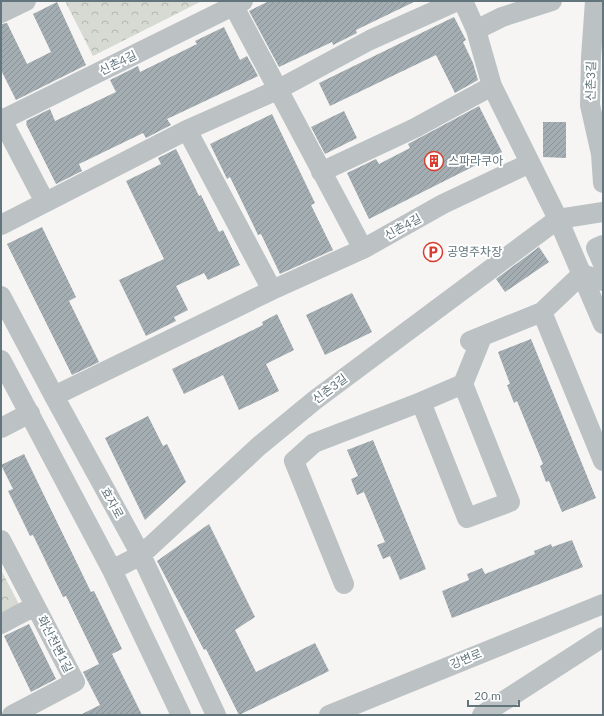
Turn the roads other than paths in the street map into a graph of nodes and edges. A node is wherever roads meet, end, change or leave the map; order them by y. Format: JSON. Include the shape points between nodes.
{"nodes":[{"id":1,"x":26,"y":1,"type":"edge"},
{"id":2,"x":457,"y":1,"type":"edge"},
{"id":3,"x":463,"y":1,"type":"edge"},
{"id":4,"x":552,"y":1,"type":"edge"},
{"id":5,"x":595,"y":1,"type":"edge"},
{"id":6,"x":236,"y":3,"type":"edge"},
{"id":7,"x":1,"y":13,"type":"edge"},
{"id":8,"x":476,"y":30,"type":"junction"},
{"id":9,"x":492,"y":86,"type":"junction"},
{"id":10,"x":277,"y":90,"type":"junction"},
{"id":11,"x":1,"y":119,"type":"edge"},
{"id":12,"x":187,"y":130,"type":"junction"},
{"id":13,"x":530,"y":163,"type":"junction"},
{"id":14,"x":321,"y":172,"type":"junction"},
{"id":15,"x":603,"y":183,"type":"edge"},
{"id":16,"x":45,"y":202,"type":"junction"},
{"id":17,"x":603,"y":212,"type":"edge"},
{"id":18,"x":558,"y":219,"type":"junction"},
{"id":19,"x":1,"y":225,"type":"edge"},
{"id":20,"x":603,"y":245,"type":"edge"},
{"id":21,"x":363,"y":249,"type":"junction"},
{"id":22,"x":603,"y":264,"type":"edge"},
{"id":23,"x":582,"y":274,"type":"junction"},
{"id":24,"x":603,"y":281,"type":"edge"},
{"id":25,"x":272,"y":290,"type":"junction"},
{"id":26,"x":1,"y":296,"type":"edge"},
{"id":27,"x":542,"y":312,"type":"junction"},
{"id":28,"x":603,"y":324,"type":"edge"},
{"id":29,"x":1,"y":360,"type":"edge"},
{"id":30,"x":463,"y":384,"type":"junction"},
{"id":31,"x":54,"y":396,"type":"junction"},
{"id":32,"x":421,"y":402,"type":"junction"},
{"id":33,"x":30,"y":413,"type":"junction"},
{"id":34,"x":1,"y":428,"type":"edge"},
{"id":35,"x":603,"y":461,"type":"edge"},
{"id":36,"x":1,"y":540,"type":"edge"},
{"id":37,"x":141,"y":555,"type":"junction"},
{"id":38,"x":112,"y":570,"type":"junction"},
{"id":39,"x":344,"y":584,"type":"dead end"},
{"id":40,"x":603,"y":604,"type":"edge"},
{"id":41,"x":35,"y":606,"type":"junction"},
{"id":42,"x":1,"y":624,"type":"edge"},
{"id":43,"x":603,"y":637,"type":"edge"},
{"id":44,"x":12,"y":715,"type":"edge"},
{"id":45,"x":181,"y":715,"type":"edge"},
{"id":46,"x":216,"y":715,"type":"edge"},
{"id":47,"x":329,"y":715,"type":"edge"},
{"id":48,"x":482,"y":715,"type":"edge"}],
"edges":[{"from":1,"to":7,"type":"street"},
{"from":2,"to":10,"type":"street","via":[[370,40]]},
{"from":3,"to":8,"type":"street"},
{"from":4,"to":8,"type":"street","via":[[502,17]]},
{"from":5,"to":15,"type":"street","name":"신촌3길","via":[[590,105],[601,154]]},
{"from":6,"to":10,"type":"street","name":"신촌4길"},
{"from":6,"to":11,"type":"street","name":"신촌4길"},
{"from":8,"to":9,"type":"street"},
{"from":9,"to":13,"type":"street"},
{"from":9,"to":14,"type":"street","via":[[415,128]]},
{"from":10,"to":12,"type":"street"},
{"from":10,"to":14,"type":"street","name":"신촌4길"},
{"from":11,"to":16,"type":"street"},
{"from":12,"to":16,"type":"street"},
{"from":12,"to":25,"type":"street"},
{"from":13,"to":18,"type":"street"},
{"from":13,"to":21,"type":"street","name":"신촌4길","via":[[443,204]]},
{"from":14,"to":21,"type":"street","name":"신촌4길"},
{"from":16,"to":19,"type":"street"},
{"from":17,"to":18,"type":"street","name":"신촌3길"},
{"from":18,"to":23,"type":"street"},
{"from":18,"to":37,"type":"street","name":"신촌3길","via":[[309,405],[259,446]]},
{"from":20,"to":22,"type":"street","via":[[596,248]]},
{"from":21,"to":25,"type":"street","name":"신촌4길"},
{"from":23,"to":24,"type":"street"},
{"from":23,"to":27,"type":"street"},
{"from":23,"to":28,"type":"street"},
{"from":25,"to":31,"type":"street","name":"신촌4길"},
{"from":26,"to":31,"type":"street","name":"효자로"},
{"from":27,"to":30,"type":"street","via":[[475,339]]},
{"from":27,"to":35,"type":"street"},
{"from":29,"to":33,"type":"street"},
{"from":30,"to":32,"type":"street"},
{"from":30,"to":32,"type":"street","via":[[510,502],[466,518]]},
{"from":31,"to":37,"type":"street","name":"효자로"},
{"from":32,"to":39,"type":"street","via":[[314,442],[294,461]]},
{"from":33,"to":34,"type":"street"},
{"from":33,"to":38,"type":"street"},
{"from":36,"to":41,"type":"street","name":"화산천변1길"},
{"from":37,"to":38,"type":"street","name":"신촌3길"},
{"from":37,"to":46,"type":"street","name":"효자로"},
{"from":38,"to":45,"type":"street"},
{"from":40,"to":47,"type":"street","name":"강변로"},
{"from":41,"to":42,"type":"street","name":"화산천변1길"},
{"from":41,"to":44,"type":"street","name":"화산천변1길","via":[[75,682]]},
{"from":43,"to":48,"type":"street"}]}
